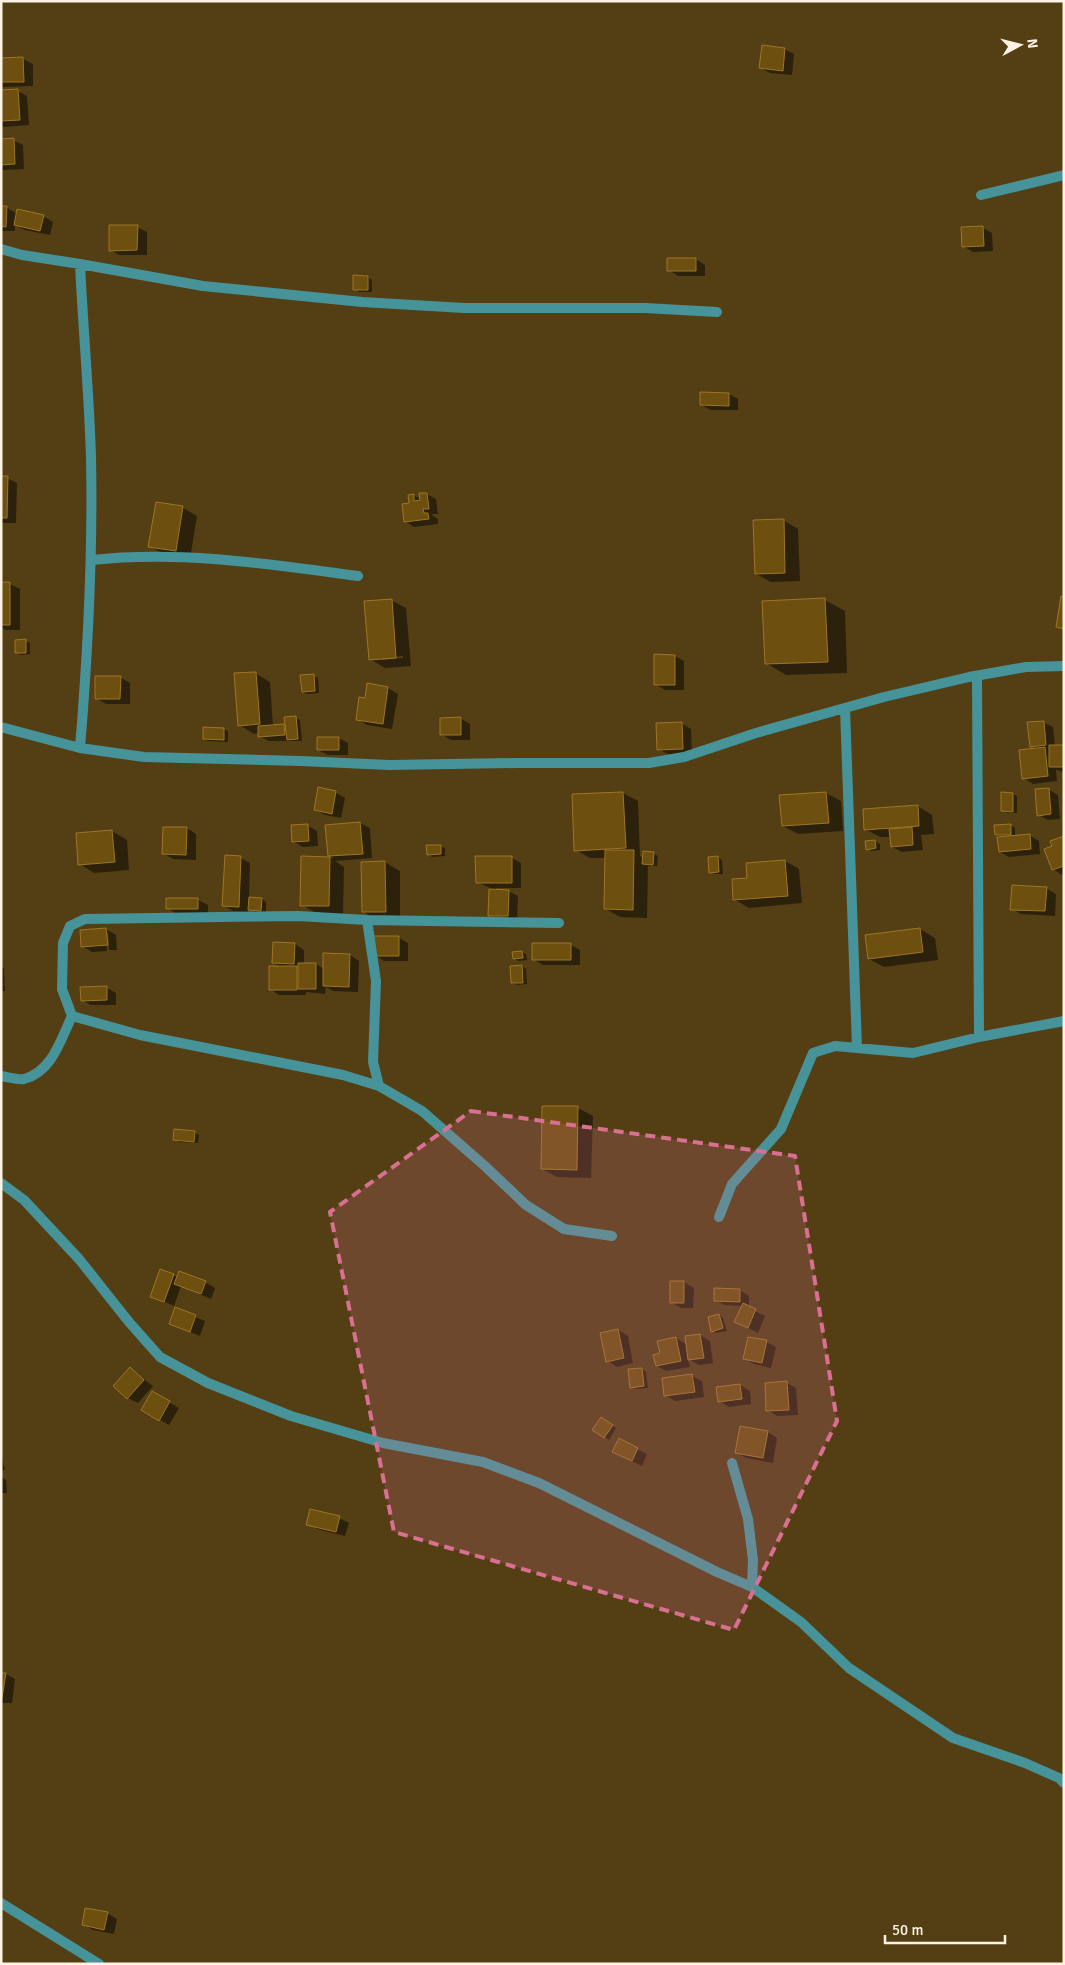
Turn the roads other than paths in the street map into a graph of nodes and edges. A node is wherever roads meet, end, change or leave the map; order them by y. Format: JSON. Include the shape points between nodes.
{"nodes":[{"id":1,"x":1064,"y":175,"type":"edge"},
{"id":2,"x":981,"y":195,"type":"dead end"},
{"id":3,"x":1,"y":249,"type":"edge"},
{"id":4,"x":80,"y":264,"type":"junction"},
{"id":5,"x":717,"y":312,"type":"dead end"},
{"id":6,"x":91,"y":560,"type":"junction"},
{"id":7,"x":358,"y":576,"type":"dead end"},
{"id":8,"x":1064,"y":666,"type":"edge"},
{"id":9,"x":977,"y":676,"type":"junction"},
{"id":10,"x":845,"y":708,"type":"junction"},
{"id":11,"x":1,"y":727,"type":"edge"},
{"id":12,"x":80,"y":748,"type":"junction"},
{"id":13,"x":367,"y":920,"type":"junction"},
{"id":14,"x":559,"y":923,"type":"dead end"},
{"id":15,"x":72,"y":1016,"type":"junction"},
{"id":16,"x":1064,"y":1021,"type":"edge"},
{"id":17,"x":979,"y":1037,"type":"junction"},
{"id":18,"x":857,"y":1048,"type":"junction"},
{"id":19,"x":1,"y":1076,"type":"edge"},
{"id":20,"x":379,"y":1086,"type":"junction"},
{"id":21,"x":1,"y":1183,"type":"edge"},
{"id":22,"x":719,"y":1217,"type":"dead end"},
{"id":23,"x":612,"y":1236,"type":"dead end"},
{"id":24,"x":732,"y":1463,"type":"dead end"},
{"id":25,"x":752,"y":1586,"type":"junction"},
{"id":26,"x":1064,"y":1783,"type":"edge"},
{"id":27,"x":1,"y":1903,"type":"edge"},
{"id":28,"x":99,"y":1964,"type":"edge"}],
"edges":[{"from":1,"to":2,"type":"street"},
{"from":3,"to":4,"type":"street"},
{"from":4,"to":5,"type":"street","via":[[203,286],[362,302],[464,308],[645,308]]},
{"from":4,"to":6,"type":"street","via":[[91,456]]},
{"from":6,"to":7,"type":"street","via":[[126,556],[205,558]]},
{"from":6,"to":12,"type":"street"},
{"from":8,"to":9,"type":"street"},
{"from":9,"to":10,"type":"street"},
{"from":9,"to":17,"type":"street"},
{"from":10,"to":12,"type":"street","via":[[684,757],[649,763],[517,762],[388,766],[144,757]]},
{"from":10,"to":18,"type":"street"},
{"from":11,"to":12,"type":"street"},
{"from":13,"to":14,"type":"street"},
{"from":13,"to":15,"type":"street","via":[[298,916],[85,919],[70,926],[63,943],[62,989]]},
{"from":13,"to":20,"type":"street","via":[[376,981],[373,1062]]},
{"from":15,"to":19,"type":"street","via":[[50,1061],[40,1073],[22,1080]]},
{"from":15,"to":20,"type":"street","via":[[140,1035],[343,1075]]},
{"from":16,"to":17,"type":"street"},
{"from":17,"to":18,"type":"street","via":[[913,1053]]},
{"from":18,"to":22,"type":"street","via":[[835,1046],[813,1054],[781,1129],[732,1184]]},
{"from":20,"to":23,"type":"street","via":[[422,1111],[526,1205],[564,1229]]},
{"from":21,"to":25,"type":"street","via":[[24,1200],[80,1258],[160,1357],[208,1383],[291,1416],[383,1442],[483,1462],[539,1483],[717,1572]]},
{"from":24,"to":25,"type":"street","via":[[748,1519],[753,1560]]},
{"from":25,"to":26,"type":"street","via":[[801,1622],[849,1668],[953,1738],[1025,1763]]},
{"from":27,"to":28,"type":"street"}]}
